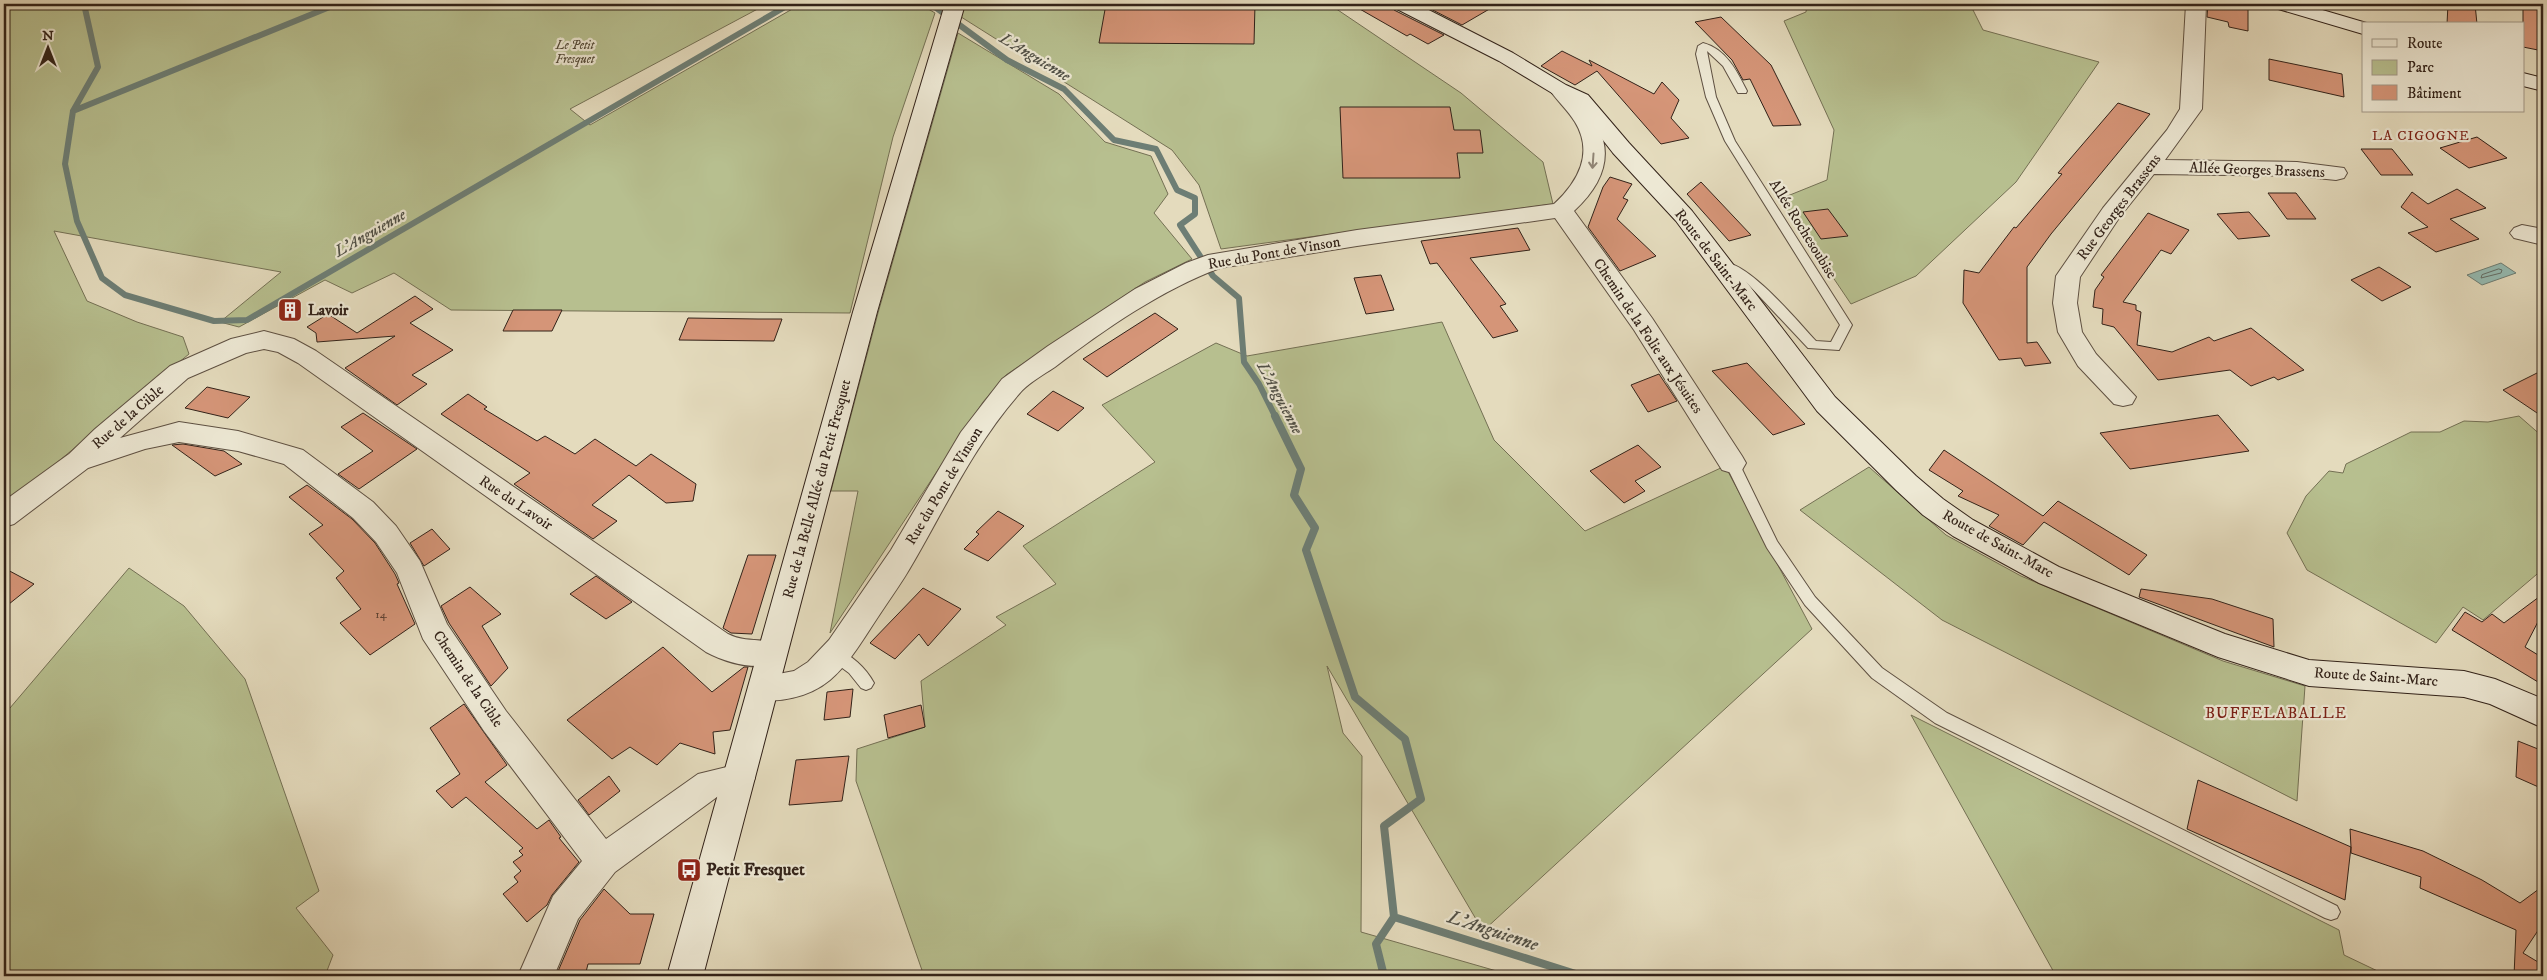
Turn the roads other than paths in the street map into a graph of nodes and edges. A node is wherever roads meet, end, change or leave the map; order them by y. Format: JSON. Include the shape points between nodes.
{"nodes":[{"id":1,"x":955,"y":4,"type":"edge"},
{"id":2,"x":1402,"y":4,"type":"edge"},
{"id":3,"x":2196,"y":4,"type":"edge"},
{"id":4,"x":2282,"y":4,"type":"edge"},
{"id":5,"x":2362,"y":28,"type":"edge"},
{"id":6,"x":2524,"y":79,"type":"edge"},
{"id":7,"x":2543,"y":85,"type":"edge"},
{"id":8,"x":1559,"y":89,"type":"junction"},
{"id":9,"x":1742,"y":90,"type":"dead end"},
{"id":10,"x":2148,"y":167,"type":"junction"},
{"id":11,"x":2336,"y":173,"type":"dead end"},
{"id":12,"x":1561,"y":210,"type":"junction"},
{"id":13,"x":1720,"y":264,"type":"junction"},
{"id":14,"x":264,"y":340,"type":"joint"},
{"id":15,"x":2123,"y":397,"type":"dead end"},
{"id":16,"x":79,"y":460,"type":"junction"},
{"id":17,"x":1732,"y":463,"type":"joint"},
{"id":18,"x":4,"y":516,"type":"edge"},
{"id":19,"x":772,"y":653,"type":"junction"},
{"id":20,"x":835,"y":654,"type":"junction"},
{"id":21,"x":866,"y":683,"type":"dead end"},
{"id":22,"x":763,"y":688,"type":"junction"},
{"id":23,"x":2543,"y":715,"type":"edge"},
{"id":24,"x":739,"y":778,"type":"junction"},
{"id":25,"x":603,"y":861,"type":"junction"},
{"id":26,"x":2331,"y":912,"type":"dead end"},
{"id":27,"x":536,"y":976,"type":"edge"},
{"id":28,"x":685,"y":976,"type":"edge"}],
"edges":[{"from":1,"to":19,"type":"street","name":"Rue de la Belle Allée du Petit Fresquet","via":[[886,238]]},
{"from":2,"to":8,"type":"street","via":[[1506,57]]},
{"from":3,"to":10,"type":"street","name":"Rue Georges Brassens","via":[[2191,109]]},
{"from":4,"to":5,"type":"street"},
{"from":6,"to":7,"type":"street"},
{"from":8,"to":12,"type":"street","one_way":true,"via":[[1586,121],[1594,146],[1593,172],[1578,197]]},
{"from":8,"to":13,"type":"street","name":"Route de Saint-Marc","via":[[1581,99],[1684,216]]},
{"from":9,"to":13,"type":"lane","name":"Allée Rochesoubise","via":[[1726,62],[1715,50],[1703,46],[1700,54],[1711,97],[1730,140],[1846,325],[1835,347],[1812,345],[1750,278]]},
{"from":10,"to":11,"type":"street","name":"Allée Georges Brassens","via":[[2297,169]]},
{"from":10,"to":15,"type":"street","name":"Rue Georges Brassens","via":[[2111,213],[2068,276],[2065,303],[2070,332],[2087,360]]},
{"from":12,"to":17,"type":"street","name":"Chemin de la Folie aux Jésuites","via":[[1643,324]]},
{"from":12,"to":20,"type":"street","name":"Rue du Pont de Vinson","via":[[1357,238],[1205,265],[1144,295],[1011,386],[970,439],[901,558]]},
{"from":13,"to":23,"type":"street","name":"Route de Saint-Marc","via":[[1826,404],[1906,483],[1963,528],[2049,574],[2236,650],[2309,673],[2464,684],[2495,692]]},
{"from":14,"to":16,"type":"street","name":"Rue de la Cible","via":[[240,345],[179,372]]},
{"from":14,"to":19,"type":"street","name":"Rue du Lavoir","via":[[285,345],[307,357],[717,643],[733,650]]},
{"from":16,"to":18,"type":"street","name":"Rue de la Cible"},
{"from":16,"to":25,"type":"street","name":"Chemin de la Cible","via":[[179,432],[238,441],[293,457],[363,510],[386,534],[410,569],[434,630],[495,721]]},
{"from":17,"to":26,"type":"lane","via":[[1772,544],[1810,601],[1877,673],[1941,718]]},
{"from":19,"to":22,"type":"street","name":"Rue de la Belle Allée du Petit Fresquet"},
{"from":20,"to":21,"type":"lane","via":[[854,668]]},
{"from":20,"to":22,"type":"street","name":"Rue du Pont de Vinson","via":[[819,671],[800,683]]},
{"from":22,"to":24,"type":"street","name":"Rue de la Belle Allée du Petit Fresquet"},
{"from":24,"to":25,"type":"street","via":[[709,784]]},
{"from":24,"to":28,"type":"street","name":"Rue de la Belle Allée du Petit Fresquet"},
{"from":25,"to":27,"type":"street","via":[[565,908]]}]}
